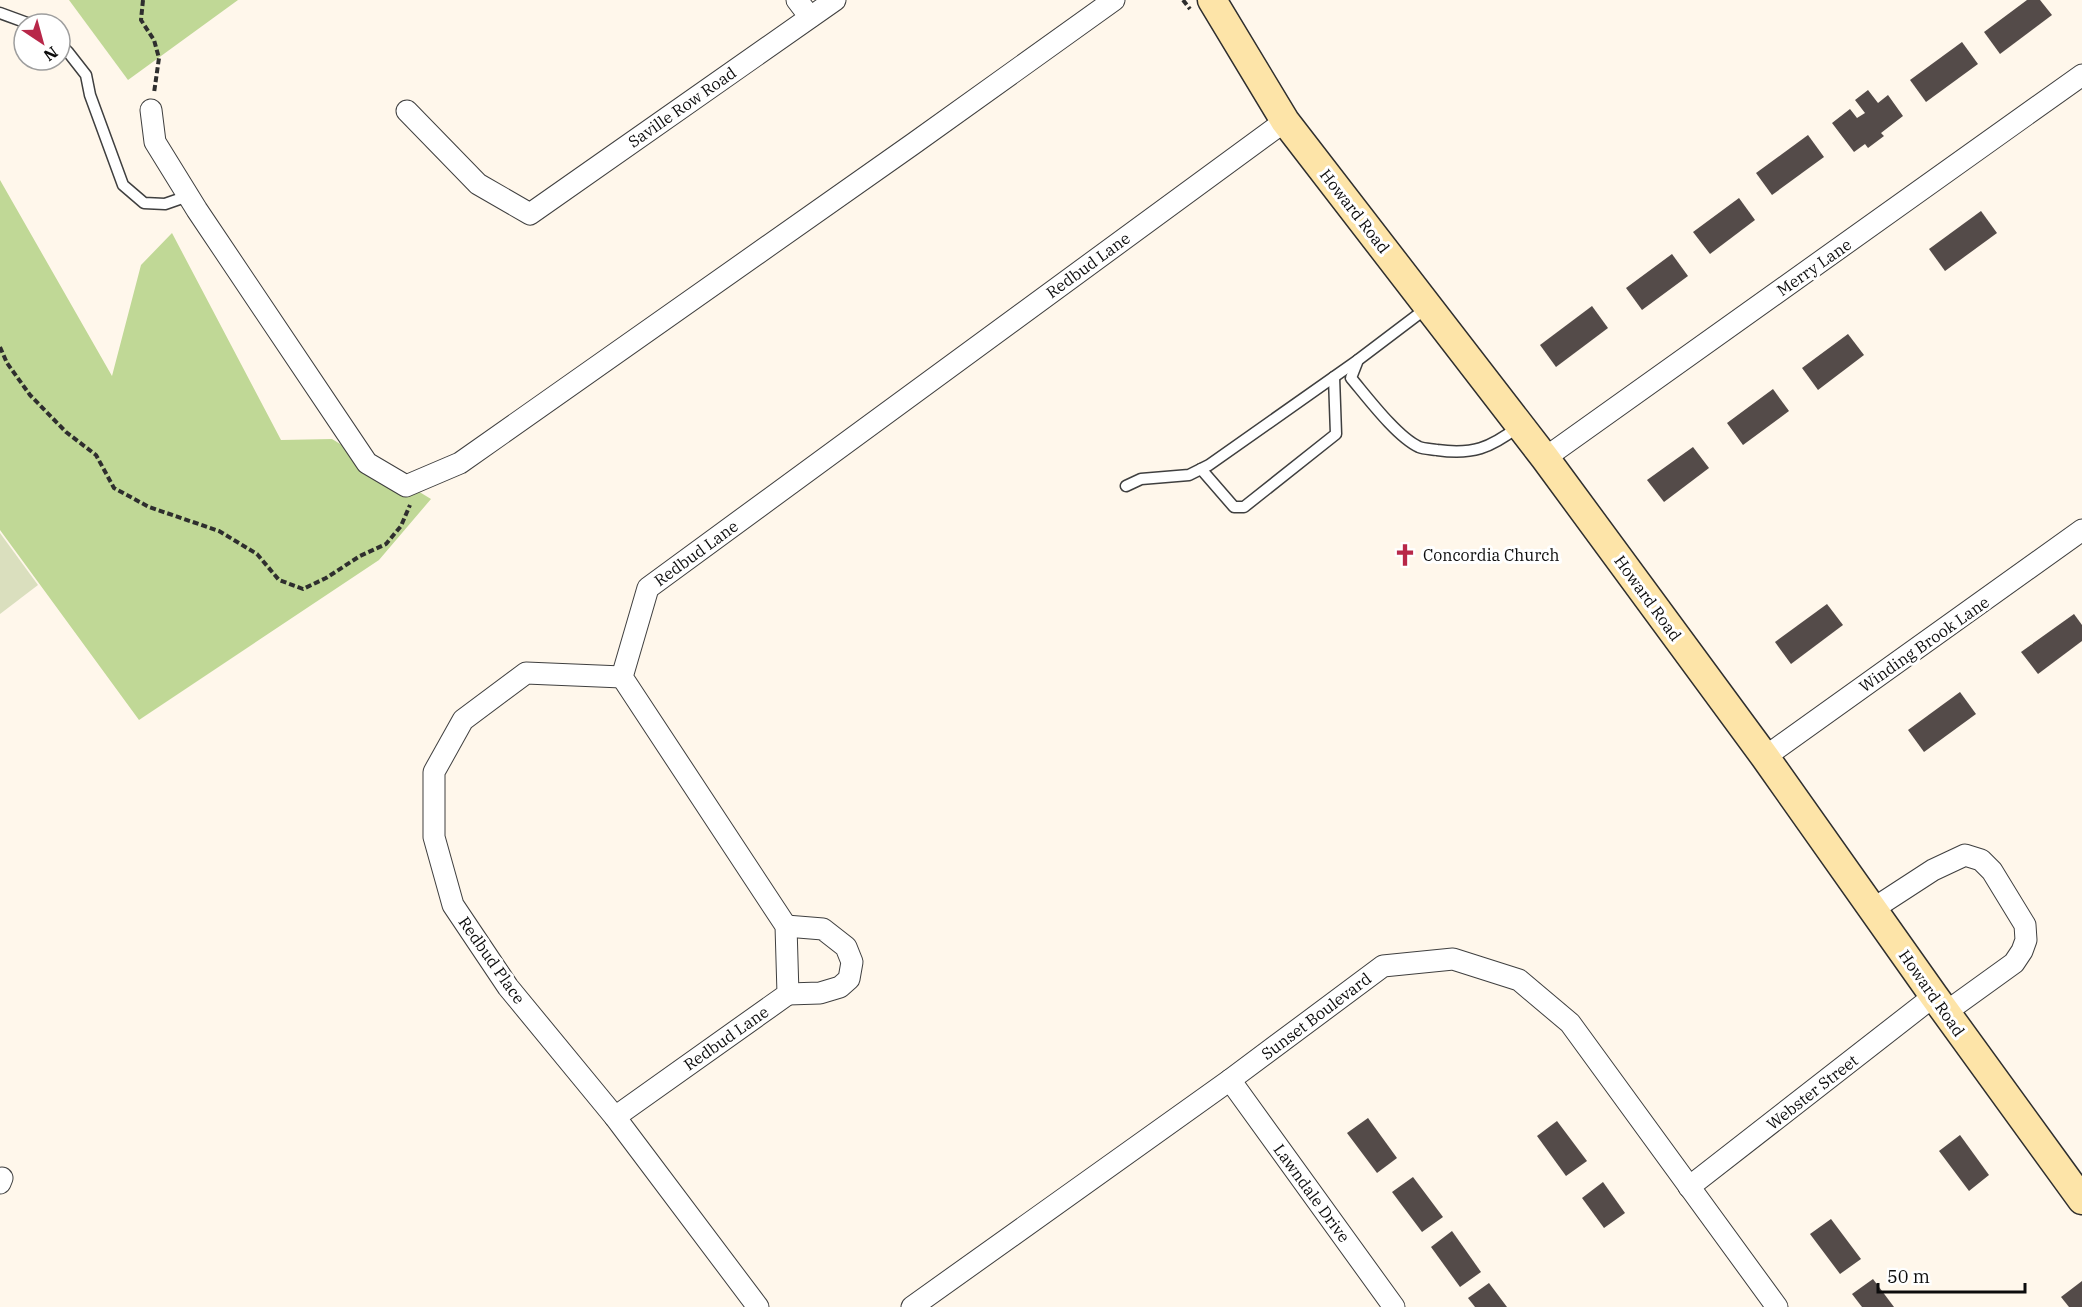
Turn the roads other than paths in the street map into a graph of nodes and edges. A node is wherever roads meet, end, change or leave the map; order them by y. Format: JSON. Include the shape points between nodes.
{"nodes":[{"id":1,"x":797,"y":0,"type":"edge"},
{"id":2,"x":835,"y":0,"type":"edge"},
{"id":3,"x":1114,"y":0,"type":"edge"},
{"id":4,"x":1216,"y":1,"type":"edge"},
{"id":5,"x":810,"y":17,"type":"junction"},
{"id":6,"x":72,"y":57,"type":"edge"},
{"id":7,"x":2082,"y":75,"type":"edge"},
{"id":8,"x":151,"y":110,"type":"road end"},
{"id":9,"x":407,"y":111,"type":"dead end"},
{"id":10,"x":1285,"y":121,"type":"junction"},
{"id":11,"x":188,"y":196,"type":"junction"},
{"id":12,"x":1428,"y":307,"type":"junction"},
{"id":13,"x":1358,"y":360,"type":"junction"},
{"id":14,"x":1334,"y":377,"type":"junction"},
{"id":15,"x":1520,"y":425,"type":"junction"},
{"id":16,"x":1545,"y":458,"type":"junction"},
{"id":17,"x":1201,"y":469,"type":"junction"},
{"id":18,"x":1126,"y":486,"type":"dead end"},
{"id":19,"x":2082,"y":530,"type":"edge"},
{"id":20,"x":622,"y":677,"type":"junction"},
{"id":21,"x":1765,"y":757,"type":"junction"},
{"id":22,"x":1874,"y":909,"type":"junction"},
{"id":23,"x":786,"y":926,"type":"junction"},
{"id":24,"x":788,"y":994,"type":"junction"},
{"id":25,"x":1940,"y":1004,"type":"junction"},
{"id":26,"x":1230,"y":1080,"type":"junction"},
{"id":27,"x":615,"y":1117,"type":"junction"},
{"id":28,"x":1689,"y":1187,"type":"junction"},
{"id":29,"x":2082,"y":1200,"type":"edge"},
{"id":30,"x":758,"y":1307,"type":"edge"},
{"id":31,"x":912,"y":1307,"type":"edge"},
{"id":32,"x":1394,"y":1307,"type":"edge"},
{"id":33,"x":1778,"y":1307,"type":"edge"}],
"edges":[{"from":1,"to":5,"type":"street"},
{"from":2,"to":5,"type":"street","name":"Saville Row Road"},
{"from":3,"to":11,"type":"street","via":[[460,463],[406,486],[367,463]]},
{"from":4,"to":10,"type":"street","name":"Howard Road"},
{"from":5,"to":9,"type":"street","name":"Saville Row Road","via":[[530,214],[478,184]]},
{"from":6,"to":11,"type":"lane","via":[[86,75],[123,185],[144,203],[165,204]]},
{"from":7,"to":16,"type":"street","name":"Merry Lane"},
{"from":8,"to":11,"type":"street","via":[[155,142]]},
{"from":10,"to":12,"type":"street","name":"Howard Road"},
{"from":10,"to":20,"type":"street","name":"Redbud Lane","via":[[648,588]]},
{"from":12,"to":13,"type":"lane"},
{"from":12,"to":15,"type":"street","name":"Howard Road"},
{"from":13,"to":14,"type":"lane"},
{"from":13,"to":15,"type":"lane","via":[[1351,378],[1392,426],[1419,447],[1452,452],[1484,449]]},
{"from":14,"to":17,"type":"lane"},
{"from":14,"to":17,"type":"lane","via":[[1336,434],[1244,507],[1234,507]]},
{"from":15,"to":16,"type":"street","name":"Howard Road"},
{"from":16,"to":21,"type":"street","name":"Howard Road"},
{"from":17,"to":18,"type":"lane","via":[[1189,476],[1141,479]]},
{"from":19,"to":21,"type":"street","name":"Winding Brook Lane"},
{"from":20,"to":23,"type":"street"},
{"from":20,"to":27,"type":"street","name":"Redbud Place","via":[[526,673],[463,720],[434,772],[434,837],[453,905],[508,987]]},
{"from":21,"to":22,"type":"street","name":"Howard Road"},
{"from":22,"to":25,"type":"street","name":"Howard Road"},
{"from":22,"to":25,"type":"street","via":[[1933,870],[1965,855],[1981,860],[1992,871],[2025,925],[2022,951],[2014,963]]},
{"from":23,"to":24,"type":"street"},
{"from":23,"to":24,"type":"street","via":[[823,929],[846,947],[852,962],[849,979],[840,987],[820,993]]},
{"from":24,"to":27,"type":"street","name":"Redbud Lane"},
{"from":25,"to":28,"type":"street","name":"Webster Street"},
{"from":25,"to":29,"type":"street","name":"Howard Road"},
{"from":26,"to":28,"type":"street","name":"Sunset Boulevard","via":[[1383,966],[1453,959],[1519,981],[1570,1023]]},
{"from":26,"to":31,"type":"street","name":"Sunset Boulevard"},
{"from":26,"to":32,"type":"street","name":"Lawndale Drive"},
{"from":27,"to":30,"type":"street","name":"Redbud Place"},
{"from":28,"to":33,"type":"street","name":"Sunset Boulevard"}]}
